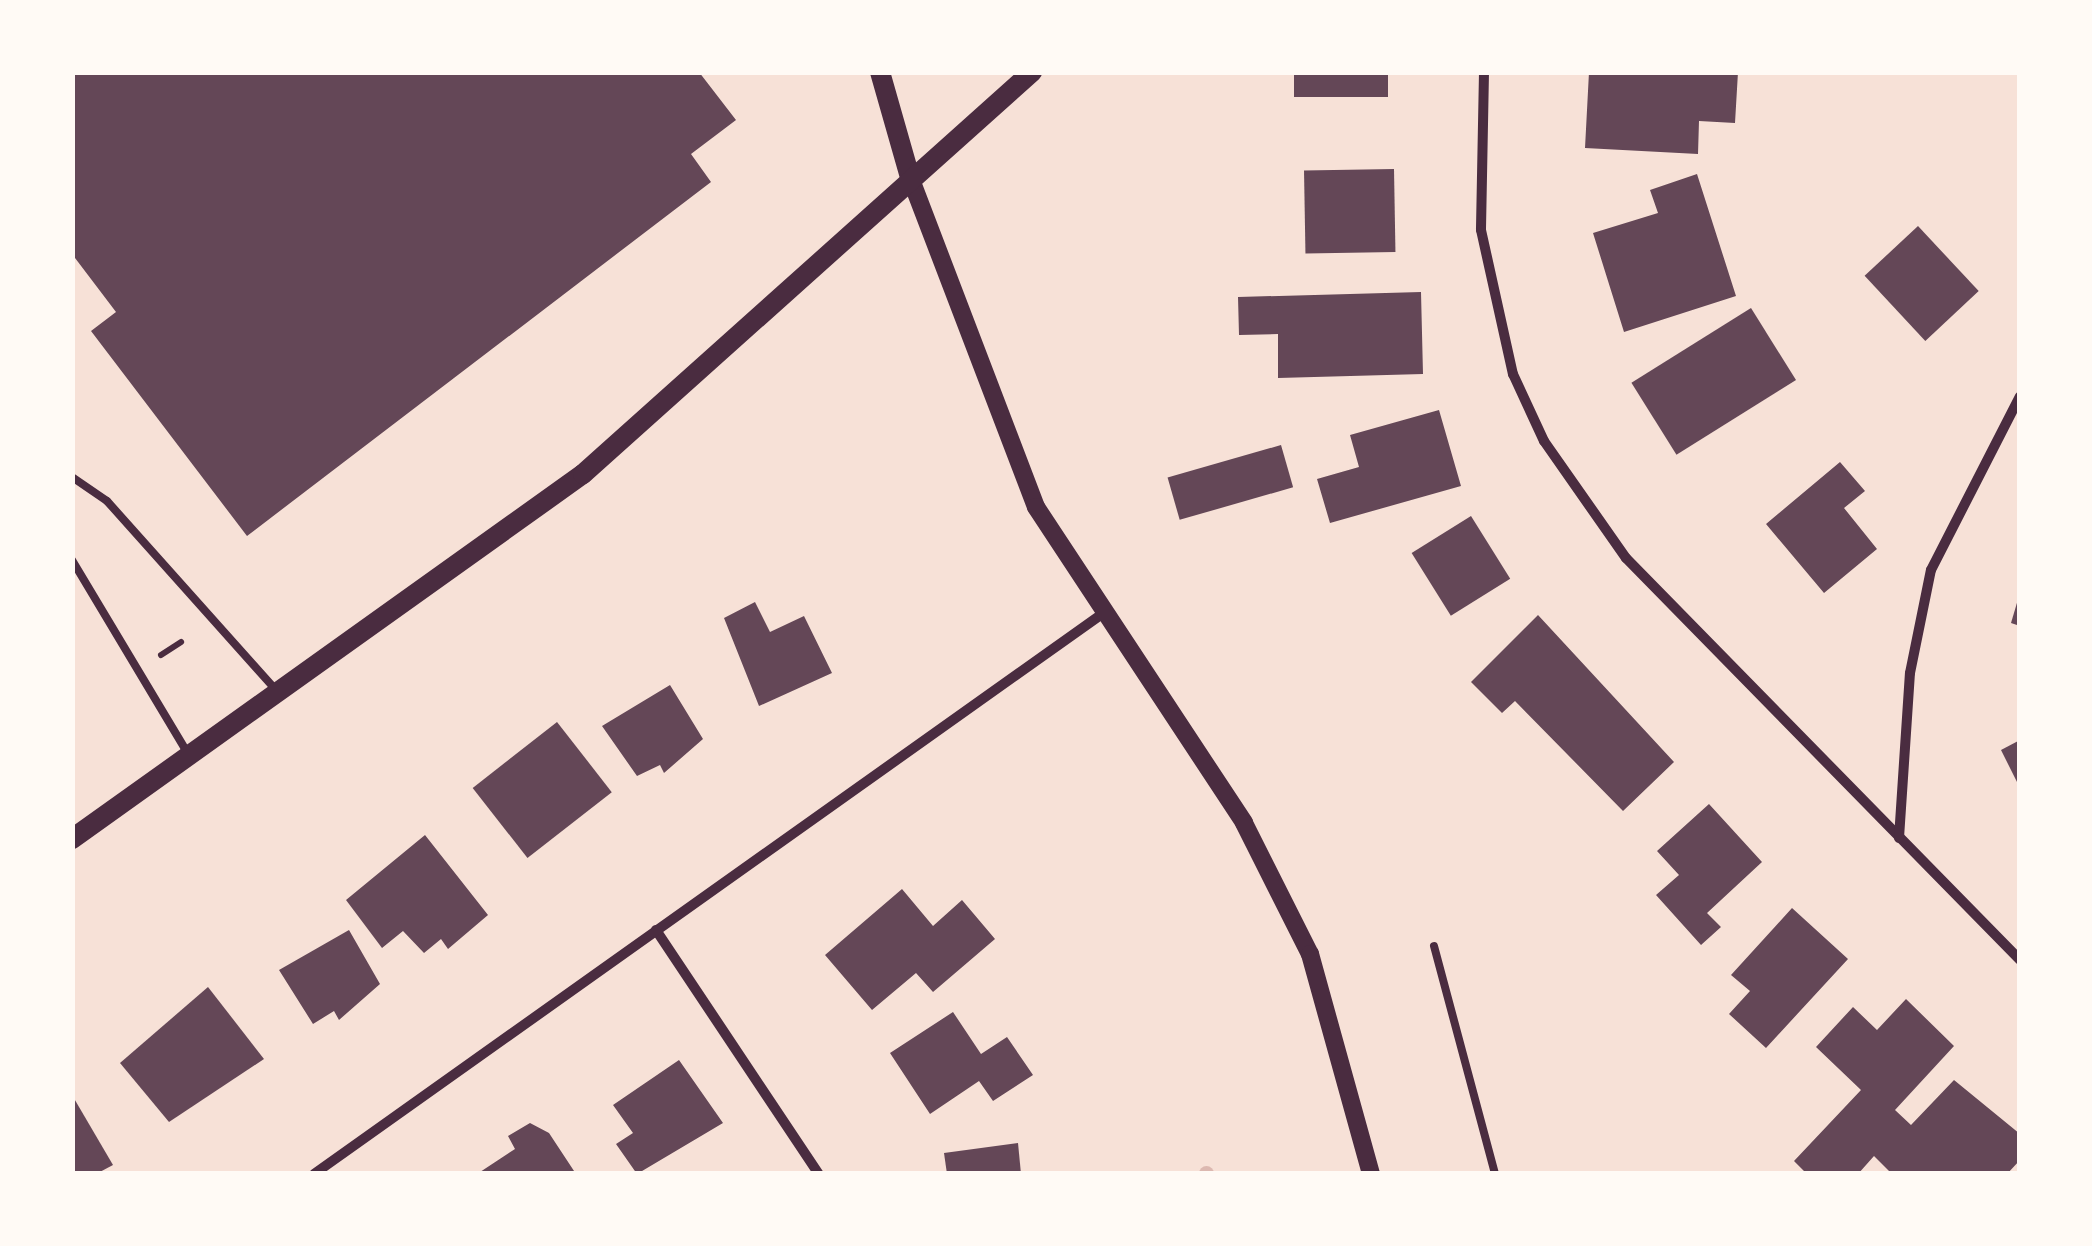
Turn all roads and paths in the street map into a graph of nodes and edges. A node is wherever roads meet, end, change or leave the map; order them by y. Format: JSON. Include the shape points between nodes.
{"nodes":[{"id":1,"x":880,"y":72,"type":"edge"},
{"id":2,"x":1032,"y":72,"type":"edge"},
{"id":3,"x":1484,"y":72,"type":"edge"},
{"id":4,"x":910,"y":177,"type":"junction"},
{"id":5,"x":2020,"y":396,"type":"edge"},
{"id":6,"x":72,"y":477,"type":"edge"},
{"id":7,"x":72,"y":560,"type":"edge"},
{"id":8,"x":1102,"y":614,"type":"junction"},
{"id":9,"x":180,"y":642,"type":"dead end"},
{"id":10,"x":158,"y":657,"type":"dead end"},
{"id":11,"x":280,"y":694,"type":"junction"},
{"id":12,"x":190,"y":757,"type":"junction"},
{"id":13,"x":72,"y":838,"type":"edge"},
{"id":14,"x":1899,"y":838,"type":"junction"},
{"id":15,"x":656,"y":930,"type":"junction"},
{"id":16,"x":1434,"y":946,"type":"dead end"},
{"id":17,"x":2020,"y":960,"type":"edge"},
{"id":18,"x":314,"y":1174,"type":"edge"},
{"id":19,"x":819,"y":1174,"type":"edge"},
{"id":20,"x":1371,"y":1174,"type":"edge"},
{"id":21,"x":1495,"y":1174,"type":"edge"}],
"edges":[{"from":1,"to":4,"type":"main road"},
{"from":2,"to":4,"type":"main road"},
{"from":3,"to":14,"type":"street","via":[[1481,230],[1514,374],[1544,441],[1626,558]]},
{"from":4,"to":8,"type":"street","via":[[1006,448]]},
{"from":4,"to":11,"type":"main road","via":[[596,463]]},
{"from":5,"to":14,"type":"street","via":[[1931,570],[1910,673]]},
{"from":6,"to":11,"type":"lane","via":[[107,501]]},
{"from":7,"to":12,"type":"lane"},
{"from":8,"to":15,"type":"street"},
{"from":8,"to":20,"type":"street","via":[[1276,881],[1337,1028]]},
{"from":9,"to":10,"type":"path"},
{"from":11,"to":12,"type":"main road"},
{"from":12,"to":13,"type":"main road"},
{"from":14,"to":17,"type":"street"},
{"from":15,"to":18,"type":"street"},
{"from":15,"to":19,"type":"street"},
{"from":16,"to":21,"type":"lane"}]}
